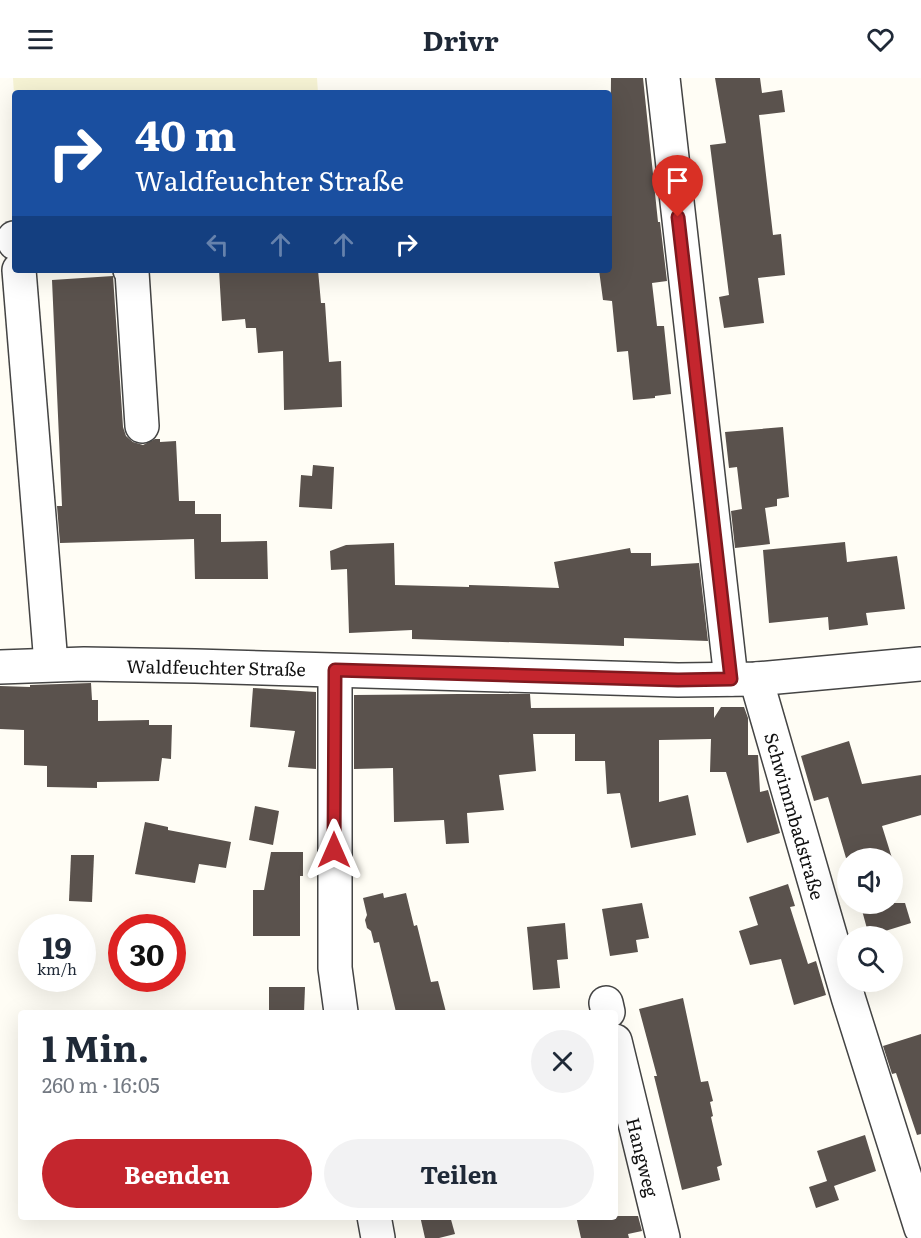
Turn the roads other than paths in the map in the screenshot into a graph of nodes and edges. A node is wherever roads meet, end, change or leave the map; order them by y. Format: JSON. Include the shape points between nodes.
{"nodes":[{"id":1,"x":663,"y":78,"type":"edge"},
{"id":2,"x":19,"y":273,"type":"edge"},
{"id":3,"x":132,"y":273,"type":"edge"},
{"id":4,"x":142,"y":426,"type":"dead end"},
{"id":5,"x":51,"y":664,"type":"junction"},
{"id":6,"x":921,"y":664,"type":"edge"},
{"id":7,"x":0,"y":667,"type":"edge"},
{"id":8,"x":335,"y":670,"type":"junction"},
{"id":9,"x":743,"y":679,"type":"junction"},
{"id":10,"x":341,"y":1010,"type":"edge"},
{"id":11,"x":618,"y":1053,"type":"edge"},
{"id":12,"x":375,"y":1220,"type":"edge"},
{"id":13,"x":921,"y":1228,"type":"edge"},
{"id":14,"x":378,"y":1238,"type":"edge"},
{"id":15,"x":663,"y":1238,"type":"edge"}],
"edges":[{"from":1,"to":9,"type":"street","name":"Schwimmbadstraße"},
{"from":2,"to":5,"type":"street"},
{"from":3,"to":4,"type":"street"},
{"from":5,"to":7,"type":"street","name":"Waldfeuchter Straße"},
{"from":5,"to":8,"type":"street","name":"Waldfeuchter Straße"},
{"from":6,"to":9,"type":"street","name":"Waldfeuchter Straße"},
{"from":8,"to":9,"type":"street","name":"Waldfeuchter Straße"},
{"from":8,"to":10,"type":"street","via":[[334,968]]},
{"from":9,"to":13,"type":"street","name":"Schwimmbadstraße"},
{"from":11,"to":15,"type":"street","name":"Hangweg"},
{"from":12,"to":14,"type":"street"}]}
